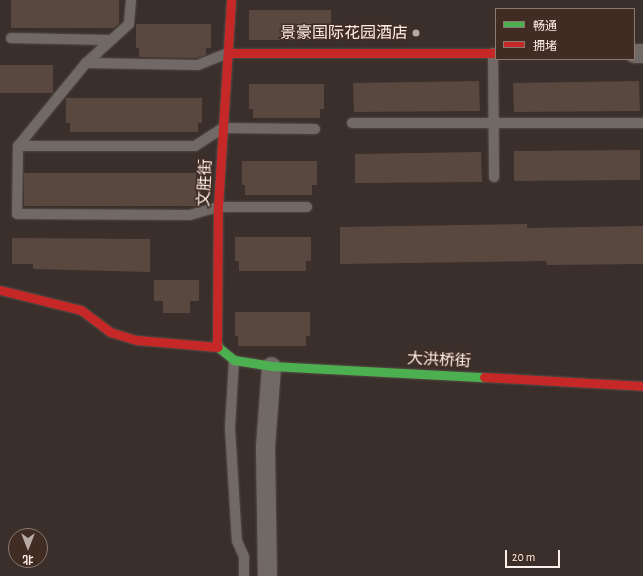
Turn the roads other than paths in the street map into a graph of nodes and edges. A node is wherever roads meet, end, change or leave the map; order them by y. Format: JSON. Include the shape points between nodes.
{"nodes":[{"id":1,"x":131,"y":0,"type":"edge"},
{"id":2,"x":231,"y":0,"type":"edge"},
{"id":3,"x":11,"y":38,"type":"dead end"},
{"id":4,"x":110,"y":40,"type":"junction"},
{"id":5,"x":228,"y":53,"type":"junction"},
{"id":6,"x":494,"y":53,"type":"edge"},
{"id":7,"x":86,"y":63,"type":"junction"},
{"id":8,"x":352,"y":122,"type":"dead end"},
{"id":9,"x":494,"y":123,"type":"junction"},
{"id":10,"x":643,"y":123,"type":"edge"},
{"id":11,"x":223,"y":128,"type":"junction"},
{"id":12,"x":315,"y":129,"type":"dead end"},
{"id":13,"x":18,"y":146,"type":"junction"},
{"id":14,"x":494,"y":177,"type":"dead end"},
{"id":15,"x":218,"y":207,"type":"junction"},
{"id":16,"x":307,"y":207,"type":"dead end"},
{"id":17,"x":0,"y":290,"type":"edge"},
{"id":18,"x":218,"y":346,"type":"junction"},
{"id":19,"x":234,"y":360,"type":"junction"},
{"id":20,"x":271,"y":366,"type":"junction"},
{"id":21,"x":643,"y":386,"type":"edge"},
{"id":22,"x":244,"y":576,"type":"edge"},
{"id":23,"x":267,"y":576,"type":"edge"}],
"edges":[{"from":1,"to":4,"type":"lane","via":[[129,24]]},
{"from":2,"to":5,"type":"street","name":"文胜街"},
{"from":3,"to":4,"type":"lane"},
{"from":4,"to":7,"type":"lane"},
{"from":5,"to":6,"type":"street"},
{"from":5,"to":7,"type":"lane","via":[[198,65]]},
{"from":5,"to":11,"type":"street","name":"文胜街"},
{"from":6,"to":9,"type":"lane"},
{"from":7,"to":13,"type":"lane"},
{"from":8,"to":9,"type":"lane"},
{"from":9,"to":10,"type":"lane"},
{"from":9,"to":14,"type":"lane"},
{"from":11,"to":12,"type":"lane"},
{"from":11,"to":13,"type":"lane","via":[[195,146]]},
{"from":11,"to":15,"type":"street","name":"文胜街"},
{"from":13,"to":15,"type":"lane","via":[[18,214],[190,215]]},
{"from":15,"to":16,"type":"lane"},
{"from":15,"to":18,"type":"street","name":"文胜街"},
{"from":17,"to":18,"type":"street","via":[[81,310],[110,332],[137,340]]},
{"from":18,"to":19,"type":"street"},
{"from":19,"to":20,"type":"street","name":"大洪桥街"},
{"from":19,"to":22,"type":"lane","via":[[230,428],[237,541],[244,557]]},
{"from":20,"to":21,"type":"street","name":"大洪桥街"},
{"from":20,"to":23,"type":"street","via":[[265,446]]}]}
